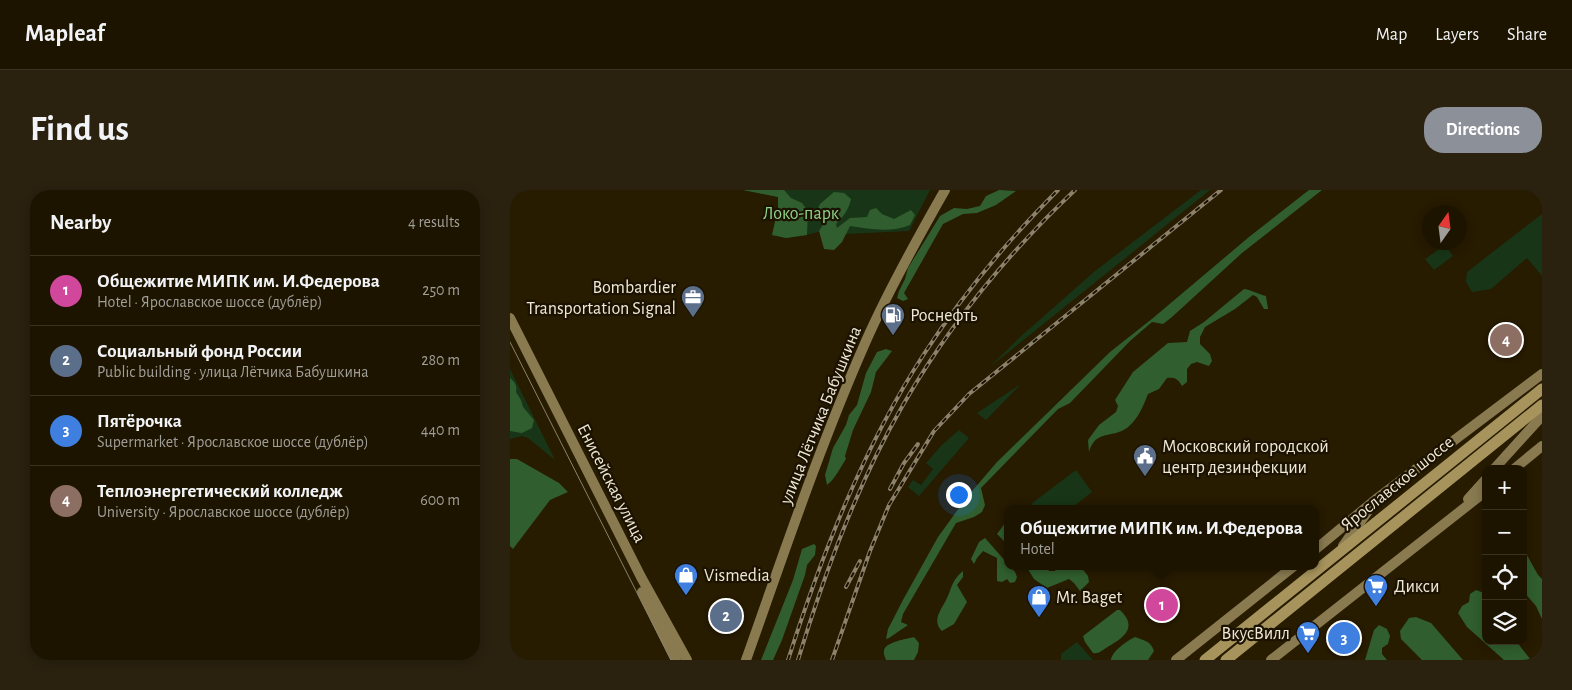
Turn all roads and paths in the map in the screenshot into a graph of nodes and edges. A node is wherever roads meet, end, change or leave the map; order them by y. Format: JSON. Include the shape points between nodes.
{"nodes":[{"id":1,"x":945,"y":190,"type":"edge"},
{"id":2,"x":510,"y":318,"type":"edge"},
{"id":3,"x":510,"y":331,"type":"edge"},
{"id":4,"x":1542,"y":374,"type":"edge"},
{"id":5,"x":1542,"y":389,"type":"edge"},
{"id":6,"x":1542,"y":405,"type":"edge"},
{"id":7,"x":1542,"y":416,"type":"edge"},
{"id":8,"x":1542,"y":446,"type":"edge"},
{"id":9,"x":1498,"y":465,"type":"edge"},
{"id":10,"x":1519,"y":465,"type":"edge"},
{"id":11,"x":1482,"y":484,"type":"edge"},
{"id":12,"x":1482,"y":494,"type":"edge"},
{"id":13,"x":1375,"y":500,"type":"junction"},
{"id":14,"x":1453,"y":517,"type":"junction"},
{"id":15,"x":1319,"y":547,"type":"edge"},
{"id":16,"x":1338,"y":553,"type":"junction"},
{"id":17,"x":1319,"y":568,"type":"edge"},
{"id":18,"x":1289,"y":570,"type":"edge"},
{"id":19,"x":1317,"y":570,"type":"edge"},
{"id":20,"x":1254,"y":637,"type":"junction"},
{"id":21,"x":1271,"y":659,"type":"edge"},
{"id":22,"x":676,"y":660,"type":"edge"},
{"id":23,"x":687,"y":660,"type":"edge"},
{"id":24,"x":746,"y":660,"type":"edge"},
{"id":25,"x":1176,"y":660,"type":"edge"},
{"id":26,"x":1205,"y":660,"type":"edge"},
{"id":27,"x":1226,"y":660,"type":"edge"},
{"id":28,"x":1235,"y":660,"type":"edge"}],
"edges":[{"from":1,"to":24,"type":"main road","name":"улица Лётчика Бабушкина","via":[[867,339],[803,497]]},
{"from":2,"to":23,"type":"main road","name":"Енисейская улица","via":[[637,569]]},
{"from":3,"to":22,"type":"main road","name":"Енисейская улица"},
{"from":4,"to":13,"type":"main road"},
{"from":5,"to":16,"type":"main road","name":"Ярославское шоссе"},
{"from":6,"to":20,"type":"main road","name":"Ярославское шоссе"},
{"from":7,"to":9,"type":"main road"},
{"from":8,"to":10,"type":"main road"},
{"from":11,"to":14,"type":"main road"},
{"from":12,"to":14,"type":"main road"},
{"from":13,"to":15,"type":"main road"},
{"from":13,"to":16,"type":"main road"},
{"from":14,"to":21,"type":"main road"},
{"from":16,"to":17,"type":"main road","name":"Ярославское шоссе"},
{"from":18,"to":25,"type":"main road"},
{"from":19,"to":26,"type":"main road","name":"Ярославское шоссе"},
{"from":20,"to":27,"type":"main road","name":"Ярославское шоссе"},
{"from":20,"to":28,"type":"main road"}]}
